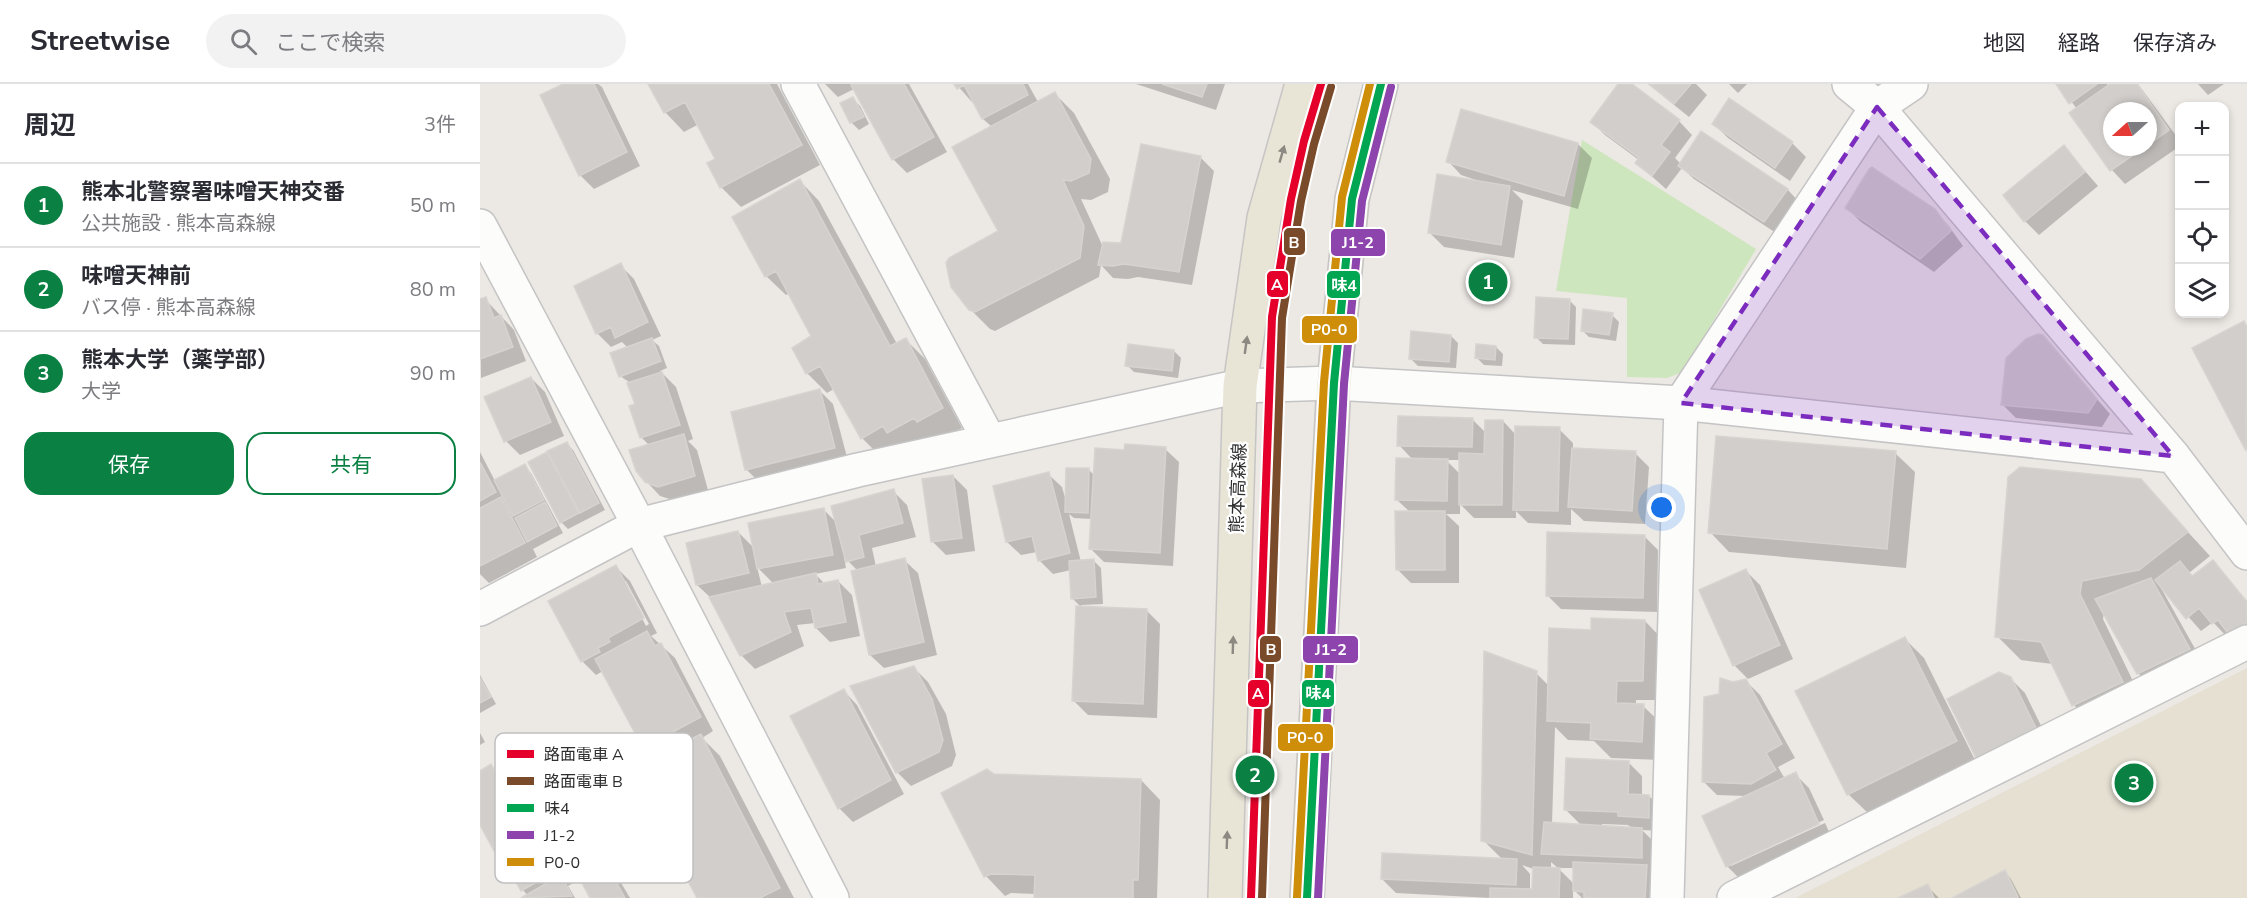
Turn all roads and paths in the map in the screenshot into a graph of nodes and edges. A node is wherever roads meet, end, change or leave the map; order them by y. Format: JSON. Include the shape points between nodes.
{"nodes":[{"id":1,"x":798,"y":84,"type":"edge"},
{"id":2,"x":1302,"y":84,"type":"edge"},
{"id":3,"x":1382,"y":84,"type":"edge"},
{"id":4,"x":1849,"y":84,"type":"edge"},
{"id":5,"x":1911,"y":84,"type":"edge"},
{"id":6,"x":1877,"y":107,"type":"junction"},
{"id":7,"x":480,"y":226,"type":"edge"},
{"id":8,"x":1334,"y":383,"type":"junction"},
{"id":9,"x":1240,"y":386,"type":"junction"},
{"id":10,"x":1681,"y":403,"type":"junction"},
{"id":11,"x":989,"y":440,"type":"junction"},
{"id":12,"x":2173,"y":456,"type":"junction"},
{"id":13,"x":639,"y":525,"type":"junction"},
{"id":14,"x":2247,"y":553,"type":"edge"},
{"id":15,"x":480,"y":609,"type":"edge"},
{"id":16,"x":2247,"y":642,"type":"edge"},
{"id":17,"x":832,"y":898,"type":"edge"},
{"id":18,"x":1225,"y":898,"type":"edge"},
{"id":19,"x":1307,"y":898,"type":"edge"},
{"id":20,"x":1667,"y":898,"type":"edge"},
{"id":21,"x":1734,"y":898,"type":"edge"}],
"edges":[{"from":1,"to":11,"type":"street"},
{"from":9,"to":2,"type":"main road","name":"熊本高森線","one_way":true,"via":[[1264,218]]},
{"from":3,"to":8,"type":"main road","via":[[1352,199]]},
{"from":4,"to":6,"type":"street"},
{"from":5,"to":6,"type":"street"},
{"from":6,"to":10,"type":"street"},
{"from":6,"to":12,"type":"street"},
{"from":7,"to":13,"type":"street"},
{"from":8,"to":9,"type":"street"},
{"from":8,"to":10,"type":"street"},
{"from":8,"to":19,"type":"main road"},
{"from":9,"to":11,"type":"street"},
{"from":18,"to":9,"type":"main road","name":"熊本高森線","one_way":true},
{"from":10,"to":12,"type":"street"},
{"from":10,"to":20,"type":"street"},
{"from":11,"to":13,"type":"street"},
{"from":12,"to":14,"type":"street"},
{"from":13,"to":15,"type":"street"},
{"from":13,"to":17,"type":"street"},
{"from":16,"to":21,"type":"street"}]}
